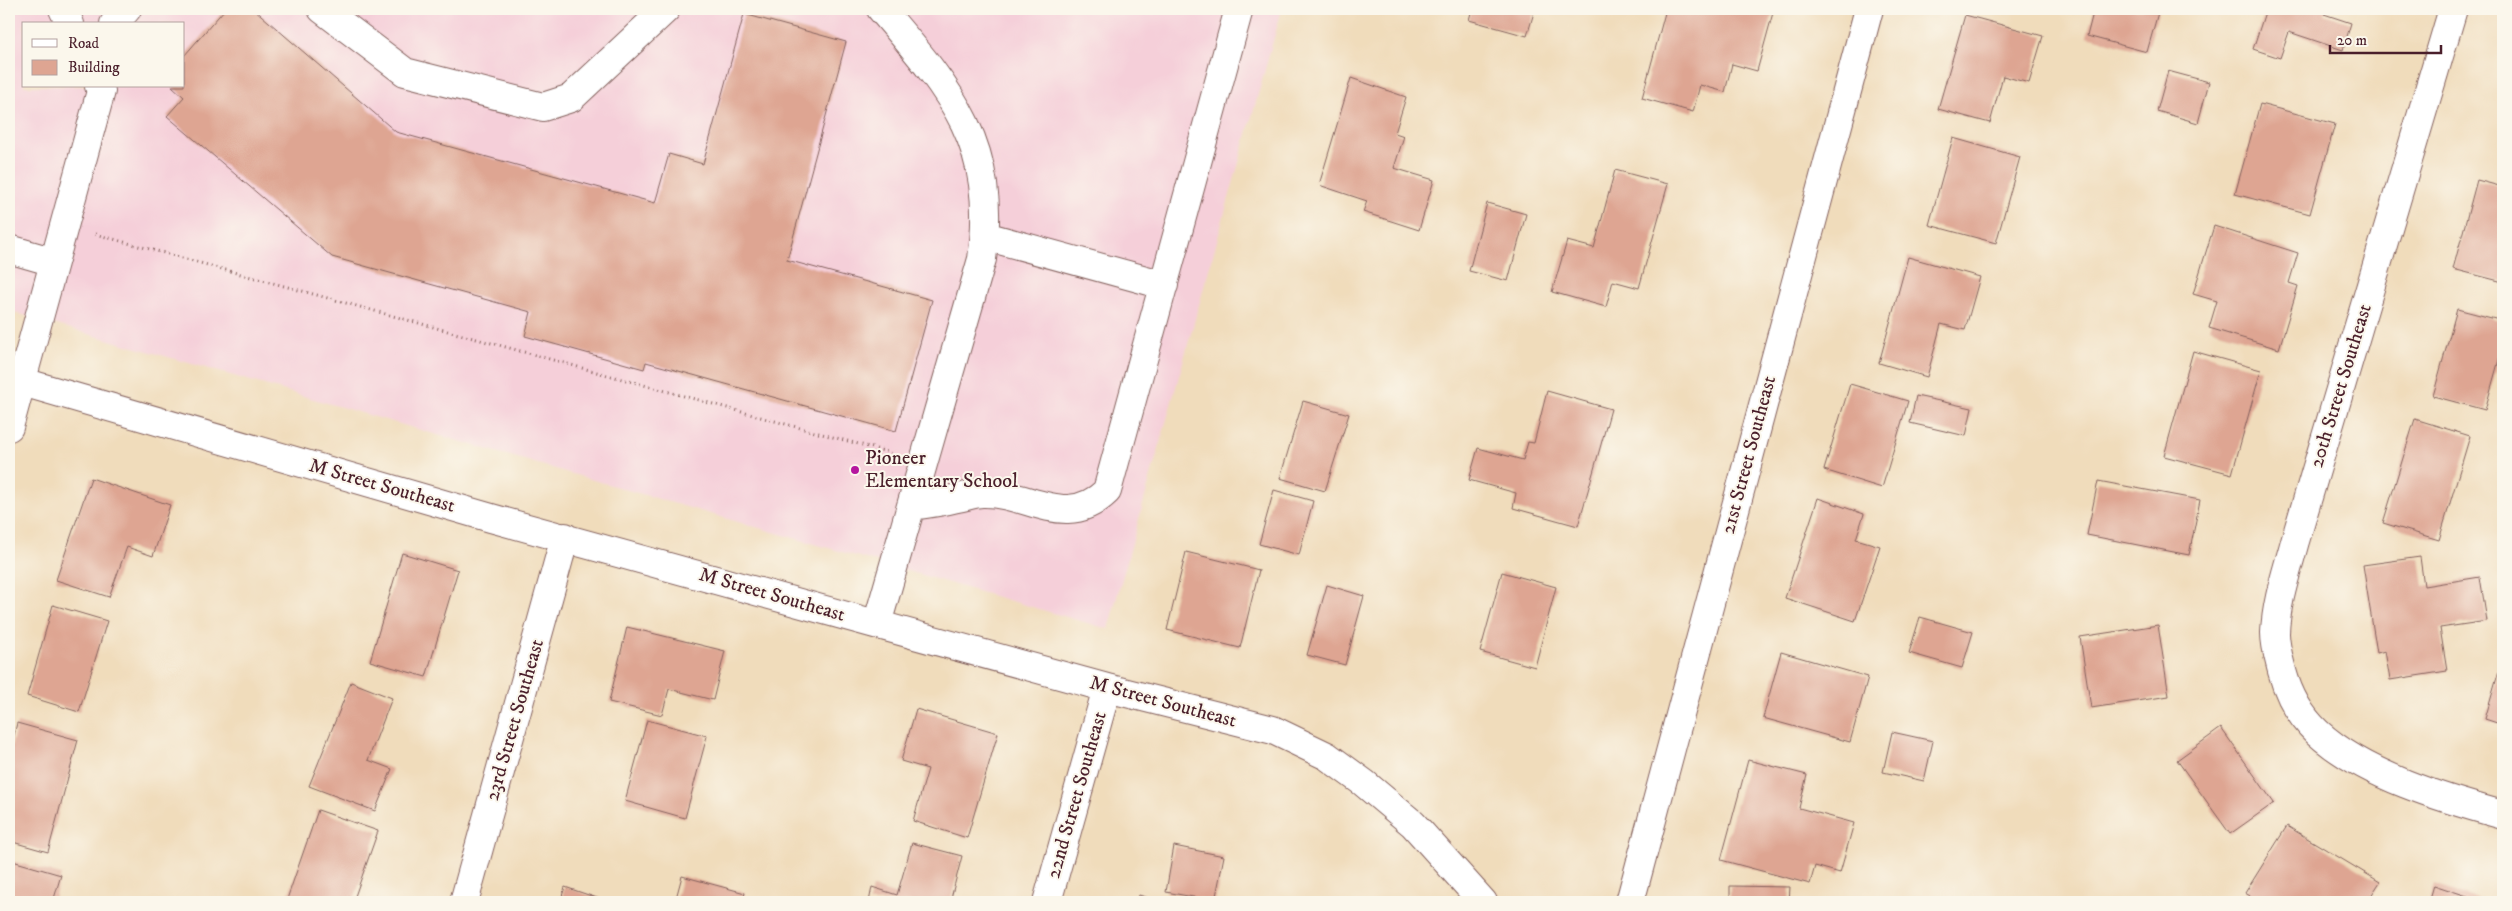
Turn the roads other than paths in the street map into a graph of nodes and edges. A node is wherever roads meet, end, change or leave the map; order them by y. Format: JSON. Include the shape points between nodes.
{"nodes":[{"id":1,"x":63,"y":9,"type":"edge"},
{"id":2,"x":128,"y":9,"type":"edge"},
{"id":3,"x":322,"y":9,"type":"edge"},
{"id":4,"x":666,"y":9,"type":"edge"},
{"id":5,"x":881,"y":9,"type":"edge"},
{"id":6,"x":1240,"y":9,"type":"edge"},
{"id":7,"x":1869,"y":9,"type":"edge"},
{"id":8,"x":2453,"y":9,"type":"edge"},
{"id":9,"x":69,"y":22,"type":"edge"},
{"id":10,"x":116,"y":22,"type":"edge"},
{"id":11,"x":100,"y":88,"type":"edge"},
{"id":12,"x":985,"y":236,"type":"junction"},
{"id":13,"x":9,"y":249,"type":"edge"},
{"id":14,"x":54,"y":262,"type":"junction"},
{"id":15,"x":1164,"y":285,"type":"junction"},
{"id":16,"x":15,"y":380,"type":"edge"},
{"id":17,"x":9,"y":427,"type":"edge"},
{"id":18,"x":911,"y":506,"type":"junction"},
{"id":19,"x":565,"y":537,"type":"junction"},
{"id":20,"x":877,"y":624,"type":"junction"},
{"id":21,"x":1107,"y":688,"type":"junction"},
{"id":22,"x":2503,"y":815,"type":"edge"},
{"id":23,"x":464,"y":902,"type":"edge"},
{"id":24,"x":1047,"y":902,"type":"edge"},
{"id":25,"x":1483,"y":902,"type":"edge"},
{"id":26,"x":1630,"y":902,"type":"edge"}],
"edges":[{"from":1,"to":9,"type":"street"},
{"from":2,"to":10,"type":"street"},
{"from":3,"to":4,"type":"street","via":[[405,72],[543,107],[571,98]]},
{"from":5,"to":12,"type":"street","via":[[925,60],[956,103],[975,144],[983,184]]},
{"from":6,"to":15,"type":"street"},
{"from":7,"to":26,"type":"street","name":"21st Street Southeast"},
{"from":8,"to":22,"type":"street","name":"20th Street Southeast","via":[[2279,598],[2275,634],[2287,688],[2316,731],[2338,750],[2412,785]]},
{"from":11,"to":14,"type":"street"},
{"from":12,"to":15,"type":"street"},
{"from":12,"to":18,"type":"street","via":[[982,259]]},
{"from":13,"to":14,"type":"street"},
{"from":14,"to":16,"type":"street"},
{"from":15,"to":18,"type":"street","via":[[1107,491],[1095,504],[1059,510],[1000,493],[981,492]]},
{"from":16,"to":17,"type":"street"},
{"from":16,"to":19,"type":"street","name":"M Street Southeast"},
{"from":18,"to":20,"type":"street"},
{"from":19,"to":20,"type":"street","name":"M Street Southeast"},
{"from":19,"to":23,"type":"street","name":"23rd Street Southeast"},
{"from":20,"to":21,"type":"street","name":"M Street Southeast"},
{"from":21,"to":24,"type":"street","name":"22nd Street Southeast"},
{"from":21,"to":25,"type":"street","name":"M Street Southeast","via":[[1273,730],[1327,756],[1413,824]]}]}
